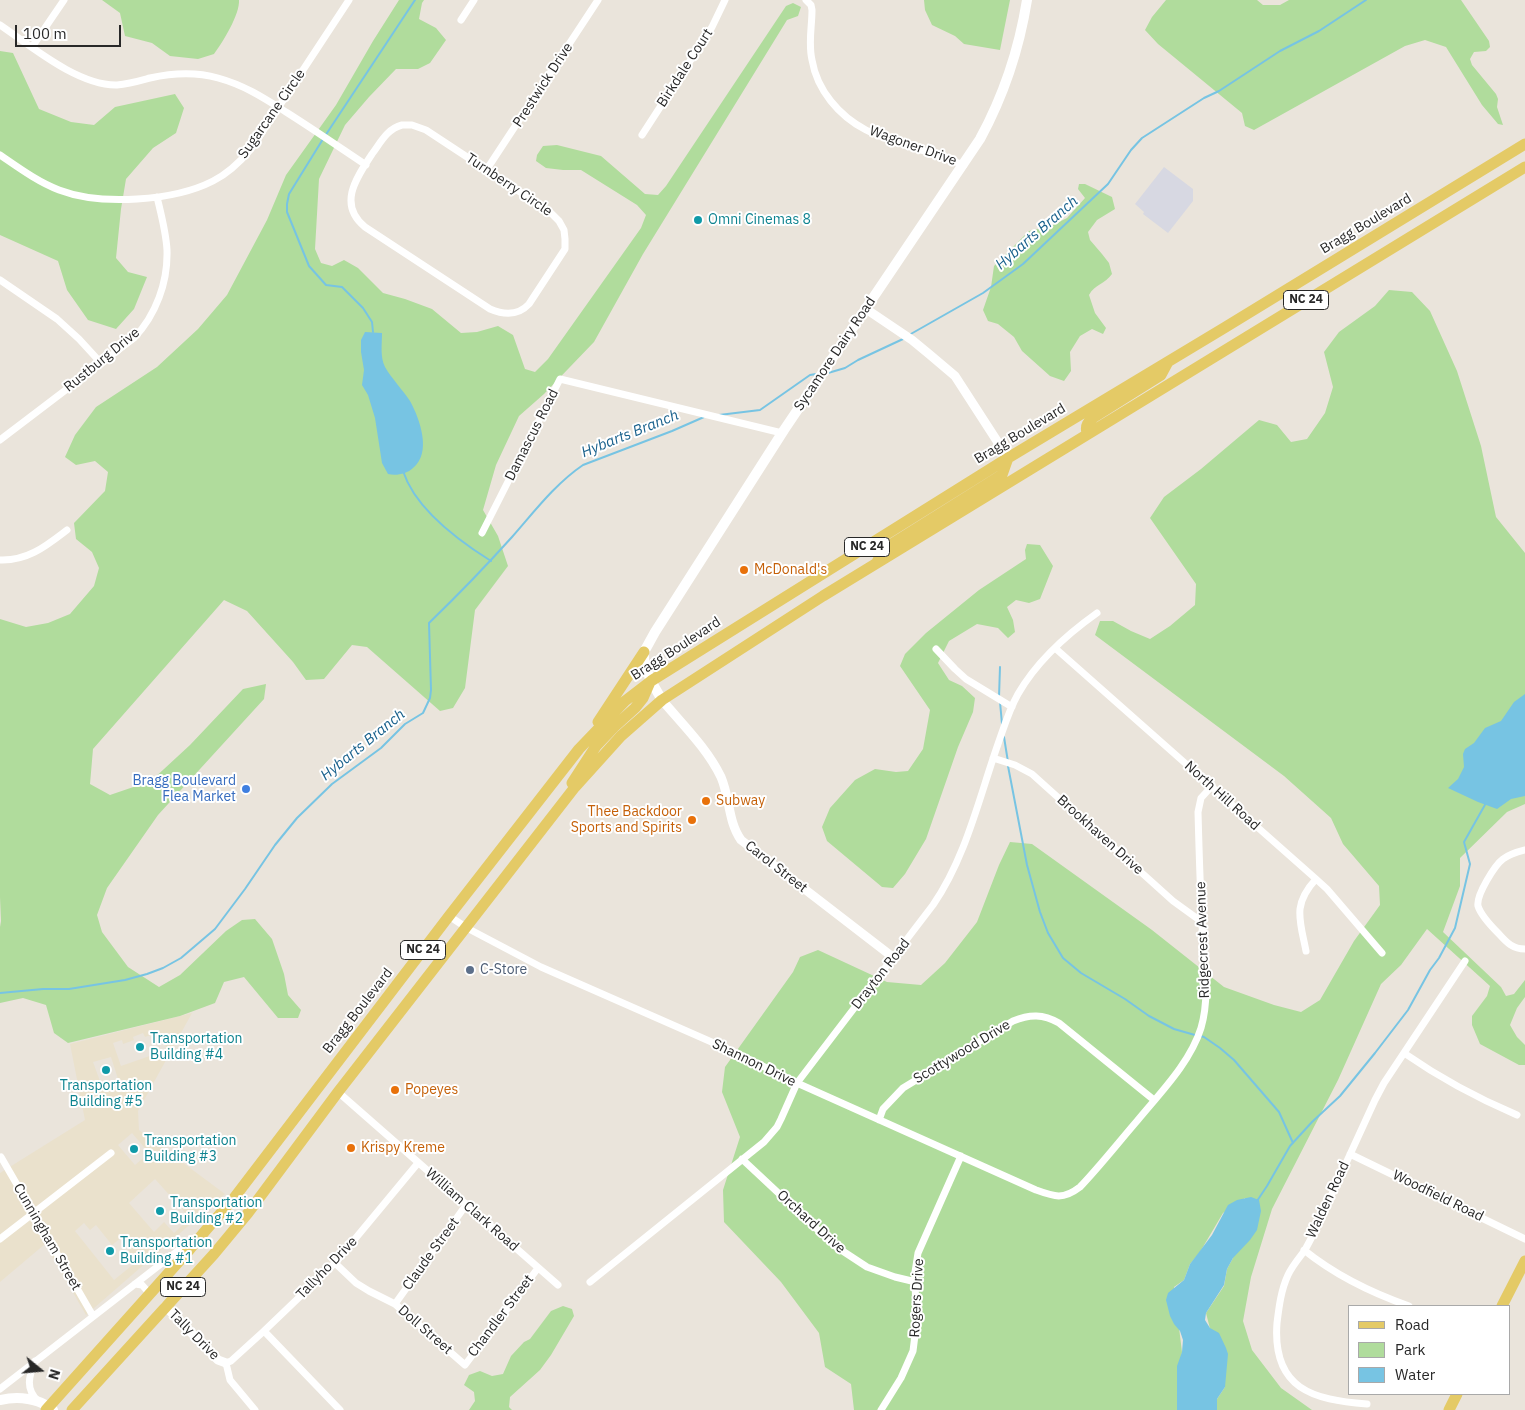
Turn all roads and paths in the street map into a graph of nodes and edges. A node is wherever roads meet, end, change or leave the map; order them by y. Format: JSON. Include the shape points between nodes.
{"nodes":[{"id":1,"x":64,"y":0,"type":"edge"},
{"id":2,"x":350,"y":0,"type":"edge"},
{"id":3,"x":474,"y":0,"type":"edge"},
{"id":4,"x":598,"y":0,"type":"edge"},
{"id":5,"x":725,"y":0,"type":"edge"},
{"id":6,"x":806,"y":0,"type":"edge"},
{"id":7,"x":1027,"y":0,"type":"edge"},
{"id":8,"x":461,"y":20,"type":"dead end"},
{"id":9,"x":0,"y":25,"type":"edge"},
{"id":10,"x":32,"y":47,"type":"junction"},
{"id":11,"x":278,"y":107,"type":"junction"},
{"id":12,"x":642,"y":135,"type":"dead end"},
{"id":13,"x":1525,"y":144,"type":"edge"},
{"id":14,"x":0,"y":154,"type":"edge"},
{"id":15,"x":366,"y":164,"type":"junction"},
{"id":16,"x":964,"y":164,"type":"junction"},
{"id":17,"x":1525,"y":167,"type":"edge"},
{"id":18,"x":487,"y":169,"type":"junction"},
{"id":19,"x":158,"y":197,"type":"junction"},
{"id":20,"x":0,"y":280,"type":"edge"},
{"id":21,"x":866,"y":309,"type":"junction"},
{"id":22,"x":1169,"y":361,"type":"junction"},
{"id":23,"x":101,"y":363,"type":"junction"},
{"id":24,"x":782,"y":433,"type":"junction"},
{"id":25,"x":1087,"y":433,"type":"junction"},
{"id":26,"x":0,"y":440,"type":"edge"},
{"id":27,"x":1008,"y":458,"type":"junction"},
{"id":28,"x":68,"y":530,"type":"dead end"},
{"id":29,"x":482,"y":533,"type":"dead end"},
{"id":30,"x":0,"y":560,"type":"edge"},
{"id":31,"x":876,"y":564,"type":"junction"},
{"id":32,"x":1097,"y":614,"type":"dead end"},
{"id":33,"x":1054,"y":648,"type":"junction"},
{"id":34,"x":936,"y":649,"type":"dead end"},
{"id":35,"x":644,"y":652,"type":"junction"},
{"id":36,"x":650,"y":681,"type":"junction"},
{"id":37,"x":662,"y":700,"type":"junction"},
{"id":38,"x":1012,"y":707,"type":"junction"},
{"id":39,"x":579,"y":749,"type":"junction"},
{"id":40,"x":993,"y":758,"type":"junction"},
{"id":41,"x":1212,"y":786,"type":"junction"},
{"id":42,"x":548,"y":823,"type":"junction"},
{"id":43,"x":1525,"y":850,"type":"edge"},
{"id":44,"x":1316,"y":879,"type":"junction"},
{"id":45,"x":449,"y":916,"type":"junction"},
{"id":46,"x":1202,"y":922,"type":"junction"},
{"id":47,"x":467,"y":928,"type":"junction"},
{"id":48,"x":1525,"y":949,"type":"edge"},
{"id":49,"x":1306,"y":951,"type":"dead end"},
{"id":50,"x":1382,"y":953,"type":"dead end"},
{"id":51,"x":894,"y":958,"type":"junction"},
{"id":52,"x":1465,"y":961,"type":"dead end"},
{"id":53,"x":1404,"y":1053,"type":"junction"},
{"id":54,"x":797,"y":1083,"type":"junction"},
{"id":55,"x":338,"y":1092,"type":"junction"},
{"id":56,"x":1154,"y":1100,"type":"junction"},
{"id":57,"x":1517,"y":1115,"type":"dead end"},
{"id":58,"x":878,"y":1120,"type":"junction"},
{"id":59,"x":110,"y":1153,"type":"dead end"},
{"id":60,"x":1350,"y":1154,"type":"junction"},
{"id":61,"x":961,"y":1156,"type":"junction"},
{"id":62,"x":0,"y":1157,"type":"edge"},
{"id":63,"x":742,"y":1160,"type":"junction"},
{"id":64,"x":418,"y":1163,"type":"junction"},
{"id":65,"x":1064,"y":1196,"type":"joint"},
{"id":66,"x":466,"y":1205,"type":"junction"},
{"id":67,"x":33,"y":1213,"type":"junction"},
{"id":68,"x":206,"y":1230,"type":"junction"},
{"id":69,"x":0,"y":1239,"type":"edge"},
{"id":70,"x":1525,"y":1239,"type":"edge"},
{"id":71,"x":1304,"y":1250,"type":"junction"},
{"id":72,"x":1525,"y":1261,"type":"edge"},
{"id":73,"x":335,"y":1263,"type":"junction"},
{"id":74,"x":538,"y":1268,"type":"junction"},
{"id":75,"x":590,"y":1282,"type":"dead end"},
{"id":76,"x":916,"y":1282,"type":"junction"},
{"id":77,"x":135,"y":1284,"type":"junction"},
{"id":78,"x":558,"y":1285,"type":"dead end"},
{"id":79,"x":150,"y":1294,"type":"junction"},
{"id":80,"x":395,"y":1304,"type":"junction"},
{"id":81,"x":1406,"y":1305,"type":"edge"},
{"id":82,"x":1503,"y":1305,"type":"edge"},
{"id":83,"x":165,"y":1306,"type":"junction"},
{"id":84,"x":93,"y":1316,"type":"junction"},
{"id":85,"x":264,"y":1331,"type":"junction"},
{"id":86,"x":35,"y":1360,"type":"junction"},
{"id":87,"x":226,"y":1363,"type":"junction"},
{"id":88,"x":464,"y":1365,"type":"joint"},
{"id":89,"x":0,"y":1389,"type":"edge"},
{"id":90,"x":1456,"y":1395,"type":"edge"},
{"id":91,"x":0,"y":1400,"type":"edge"},
{"id":92,"x":1367,"y":1404,"type":"dead end"},
{"id":93,"x":47,"y":1407,"type":"edge"},
{"id":94,"x":72,"y":1410,"type":"edge"},
{"id":95,"x":255,"y":1410,"type":"edge"},
{"id":96,"x":340,"y":1410,"type":"edge"},
{"id":97,"x":881,"y":1410,"type":"edge"},
{"id":98,"x":1448,"y":1410,"type":"edge"}],
"edges":[{"from":1,"to":10,"type":"street"},
{"from":2,"to":11,"type":"street","name":"Sugarcane Circle"},
{"from":3,"to":8,"type":"street"},
{"from":4,"to":18,"type":"street","name":"Prestwick Drive"},
{"from":5,"to":12,"type":"street","name":"Birkdale Court","via":[[712,27]]},
{"from":6,"to":16,"type":"street","name":"Wagoner Drive","via":[[812,10],[810,44],[817,79],[840,110],[858,126],[876,135]]},
{"from":7,"to":16,"type":"main road","name":"Sycamore Dairy Road","via":[[1008,77],[988,126]]},
{"from":9,"to":10,"type":"street"},
{"from":10,"to":11,"type":"street","via":[[67,70],[96,82],[123,84],[163,75],[197,74],[244,87]]},
{"from":11,"to":15,"type":"street"},
{"from":11,"to":19,"type":"street","name":"Sugarcane Circle","via":[[251,149],[227,172],[206,184]]},
{"from":13,"to":22,"type":"main road","name":"Bragg Boulevard","number":"NC 24"},
{"from":14,"to":19,"type":"street","name":"Sugarcane Circle","via":[[41,181],[72,194],[101,199]]},
{"from":15,"to":18,"type":"street","name":"Turnberry Circle","via":[[389,131],[407,124],[426,130]]},
{"from":15,"to":18,"type":"street","name":"Turnberry Circle","via":[[354,183],[351,197],[353,212],[362,224],[490,309],[513,314],[526,307],[565,249],[565,235],[553,214]]},
{"from":16,"to":21,"type":"main road","name":"Sycamore Dairy Road"},
{"from":17,"to":25,"type":"main road","number":"NC 24"},
{"from":19,"to":23,"type":"street","name":"Rustburg Drive","via":[[167,249],[166,274],[159,297],[134,338]]},
{"from":20,"to":23,"type":"street","via":[[57,319]]},
{"from":21,"to":24,"type":"main road","name":"Sycamore Dairy Road"},
{"from":21,"to":27,"type":"street","via":[[912,340],[955,376]]},
{"from":22,"to":25,"type":"main road","via":[[1161,375],[1087,423]]},
{"from":22,"to":27,"type":"main road","name":"Bragg Boulevard","number":"NC 24"},
{"from":23,"to":26,"type":"street","name":"Rustburg Drive"},
{"from":24,"to":29,"type":"street","name":"Damascus Road","via":[[560,379]]},
{"from":24,"to":35,"type":"main road","name":"Sycamore Dairy Road"},
{"from":25,"to":31,"type":"main road","number":"NC 24"},
{"from":27,"to":31,"type":"main road","via":[[1002,475],[884,549]]},
{"from":27,"to":36,"type":"main road","name":"Bragg Boulevard","number":"NC 24"},
{"from":28,"to":30,"type":"street","via":[[27,556]]},
{"from":31,"to":37,"type":"main road","number":"NC 24"},
{"from":32,"to":33,"type":"street","name":"Drayton Road"},
{"from":33,"to":38,"type":"street","name":"Drayton Road","via":[[1029,677]]},
{"from":33,"to":41,"type":"street","name":"North Hill Road"},
{"from":34,"to":38,"type":"street","via":[[966,679]]},
{"from":35,"to":36,"type":"main road"},
{"from":35,"to":39,"type":"main road"},
{"from":36,"to":37,"type":"main road"},
{"from":36,"to":39,"type":"main road","name":"Bragg Boulevard","number":"NC 24","via":[[625,701]]},
{"from":36,"to":42,"type":"main road","via":[[635,708],[596,746]]},
{"from":37,"to":42,"type":"main road","number":"NC 24","via":[[621,736]]},
{"from":37,"to":51,"type":"street","name":"Carol Street","via":[[715,766],[726,793],[734,828],[741,840]]},
{"from":38,"to":40,"type":"street","name":"Drayton Road"},
{"from":39,"to":45,"type":"main road","name":"Bragg Boulevard","number":"NC 24"},
{"from":40,"to":46,"type":"street","name":"Brookhaven Drive","via":[[1032,774],[1173,901]]},
{"from":40,"to":51,"type":"street","name":"Drayton Road","via":[[958,863],[934,906]]},
{"from":41,"to":44,"type":"street","name":"North Hill Road"},
{"from":41,"to":46,"type":"street","name":"Ridgecrest Avenue","via":[[1198,807]]},
{"from":42,"to":47,"type":"main road","number":"NC 24"},
{"from":43,"to":48,"type":"street","via":[[1500,860],[1481,892],[1478,906],[1503,938],[1516,949]]},
{"from":44,"to":49,"type":"street","via":[[1303,896],[1299,909]]},
{"from":44,"to":50,"type":"street","name":"North Hill Road"},
{"from":45,"to":47,"type":"street","name":"Shannon Drive"},
{"from":45,"to":68,"type":"main road","name":"Bragg Boulevard","number":"NC 24","via":[[234,1198]]},
{"from":46,"to":56,"type":"street","name":"Ridgecrest Avenue","via":[[1206,990],[1201,1028],[1184,1063]]},
{"from":47,"to":54,"type":"street","name":"Shannon Drive","via":[[541,967]]},
{"from":47,"to":55,"type":"main road","number":"NC 24"},
{"from":51,"to":54,"type":"street","name":"Drayton Road"},
{"from":52,"to":53,"type":"street","name":"Walden Road"},
{"from":53,"to":57,"type":"street","via":[[1458,1087]]},
{"from":53,"to":60,"type":"street","name":"Walden Road","via":[[1375,1100]]},
{"from":54,"to":58,"type":"street","name":"Shannon Drive"},
{"from":54,"to":63,"type":"street","name":"Drayton Road","via":[[776,1127]]},
{"from":55,"to":64,"type":"street","name":"William Clark Road"},
{"from":55,"to":83,"type":"main road","number":"NC 24","via":[[248,1213]]},
{"from":56,"to":58,"type":"street","name":"Scottywood Drive","via":[[1059,1023],[1031,1015],[1013,1021],[903,1088],[883,1109]]},
{"from":56,"to":65,"type":"street","name":"Ridgecrest Avenue","via":[[1080,1187]]},
{"from":58,"to":61,"type":"street","name":"Shannon Drive"},
{"from":59,"to":67,"type":"street"},
{"from":60,"to":70,"type":"street","name":"Woodfield Road"},
{"from":60,"to":71,"type":"street","name":"Walden Road"},
{"from":61,"to":65,"type":"street","name":"Shannon Drive","via":[[1036,1190]]},
{"from":61,"to":76,"type":"street","name":"Rogers Drive","via":[[918,1253]]},
{"from":62,"to":67,"type":"street","name":"Cunningham Street"},
{"from":63,"to":75,"type":"street","name":"Drayton Road"},
{"from":63,"to":76,"type":"street","name":"Orchard Drive","via":[[835,1246],[881,1273]]},
{"from":64,"to":66,"type":"street","name":"William Clark Road"},
{"from":64,"to":73,"type":"street","name":"Tallyho Drive"},
{"from":66,"to":74,"type":"street","name":"William Clark Road"},
{"from":66,"to":80,"type":"street","name":"Claude Street"},
{"from":67,"to":69,"type":"street"},
{"from":67,"to":84,"type":"street","name":"Cunningham Street"},
{"from":68,"to":77,"type":"street"},
{"from":68,"to":79,"type":"main road","name":"Bragg Boulevard","number":"NC 24"},
{"from":71,"to":81,"type":"street","via":[[1335,1271]]},
{"from":71,"to":92,"type":"street","name":"Walden Road","via":[[1288,1275],[1279,1305],[1276,1335],[1281,1360],[1296,1384],[1312,1394],[1341,1402]]},
{"from":72,"to":82,"type":"main road"},
{"from":73,"to":80,"type":"street","name":"Doll Street","via":[[356,1282]]},
{"from":73,"to":85,"type":"street","name":"Tallyho Drive"},
{"from":74,"to":78,"type":"street"},
{"from":74,"to":88,"type":"street","name":"Chandler Street"},
{"from":76,"to":97,"type":"street","name":"Rogers Drive","via":[[913,1351]]},
{"from":77,"to":79,"type":"street","via":[[142,1285]]},
{"from":77,"to":84,"type":"street"},
{"from":79,"to":93,"type":"main road","name":"Bragg Boulevard","number":"NC 24"},
{"from":80,"to":88,"type":"street","name":"Doll Street"},
{"from":83,"to":87,"type":"street","name":"Tally Drive","via":[[218,1360]]},
{"from":83,"to":94,"type":"main road","number":"NC 24"},
{"from":84,"to":86,"type":"street"},
{"from":85,"to":87,"type":"street","name":"Tallyho Drive"},
{"from":85,"to":96,"type":"street"},
{"from":86,"to":89,"type":"street"},
{"from":86,"to":93,"type":"street","via":[[28,1383],[31,1392]]},
{"from":87,"to":95,"type":"street","name":"Tally Drive","via":[[230,1380]]},
{"from":90,"to":98,"type":"main road"},
{"from":91,"to":93,"type":"main road","via":[[18,1398]]}]}
